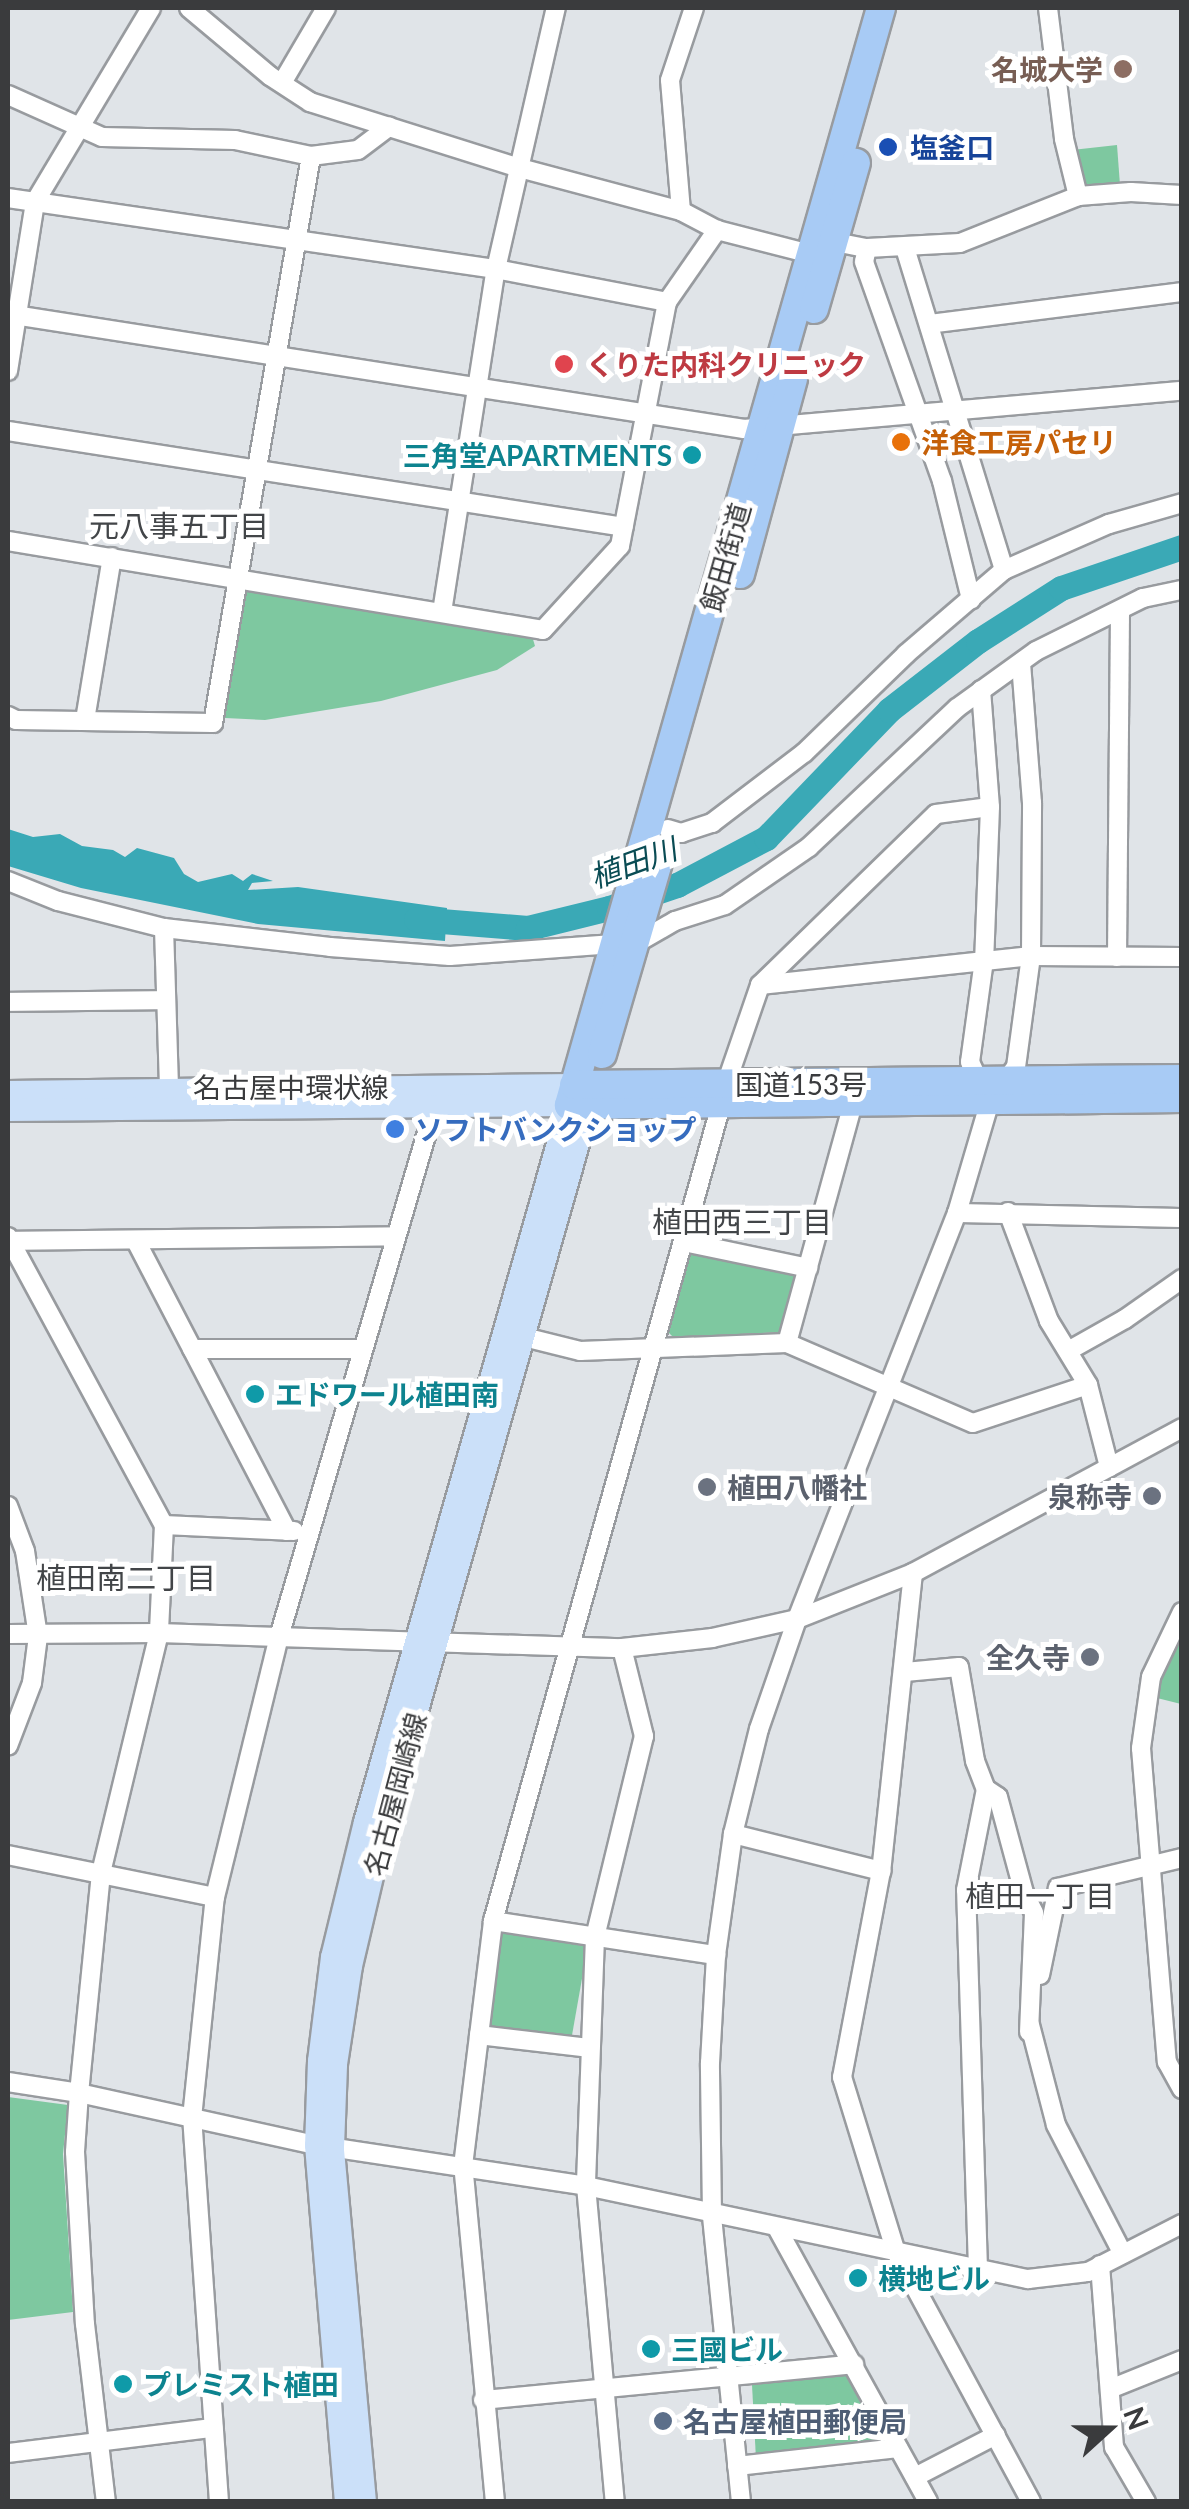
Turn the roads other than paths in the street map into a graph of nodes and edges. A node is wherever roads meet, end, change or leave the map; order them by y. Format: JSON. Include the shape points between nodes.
{"nodes":[{"id":1,"x":152,"y":8,"type":"edge"},
{"id":2,"x":189,"y":8,"type":"edge"},
{"id":3,"x":326,"y":8,"type":"edge"},
{"id":4,"x":556,"y":8,"type":"edge"},
{"id":5,"x":694,"y":8,"type":"edge"},
{"id":6,"x":880,"y":8,"type":"edge"},
{"id":7,"x":900,"y":8,"type":"edge"},
{"id":8,"x":1048,"y":8,"type":"edge"},
{"id":9,"x":282,"y":83,"type":"junction"},
{"id":10,"x":8,"y":95,"type":"edge"},
{"id":11,"x":80,"y":126,"type":"junction"},
{"id":12,"x":390,"y":127,"type":"junction"},
{"id":13,"x":311,"y":156,"type":"junction"},
{"id":14,"x":516,"y":167,"type":"junction"},
{"id":15,"x":1182,"y":195,"type":"edge"},
{"id":16,"x":1078,"y":196,"type":"junction"},
{"id":17,"x":8,"y":198,"type":"edge"},
{"id":18,"x":34,"y":202,"type":"junction"},
{"id":19,"x":681,"y":211,"type":"junction"},
{"id":20,"x":717,"y":230,"type":"junction"},
{"id":21,"x":296,"y":241,"type":"junction"},
{"id":22,"x":823,"y":247,"type":"junction"},
{"id":23,"x":867,"y":248,"type":"junction"},
{"id":24,"x":904,"y":248,"type":"junction"},
{"id":25,"x":496,"y":269,"type":"junction"},
{"id":26,"x":1182,"y":292,"type":"edge"},
{"id":27,"x":667,"y":302,"type":"junction"},
{"id":28,"x":12,"y":315,"type":"edge"},
{"id":29,"x":929,"y":324,"type":"junction"},
{"id":30,"x":276,"y":356,"type":"junction"},
{"id":31,"x":8,"y":371,"type":"edge"},
{"id":32,"x":481,"y":388,"type":"junction"},
{"id":33,"x":1182,"y":391,"type":"edge"},
{"id":34,"x":958,"y":411,"type":"junction"},
{"id":35,"x":646,"y":413,"type":"junction"},
{"id":36,"x":921,"y":416,"type":"junction"},
{"id":37,"x":772,"y":426,"type":"junction"},
{"id":38,"x":8,"y":431,"type":"edge"},
{"id":39,"x":255,"y":470,"type":"junction"},
{"id":40,"x":461,"y":501,"type":"junction"},
{"id":41,"x":1182,"y":504,"type":"edge"},
{"id":42,"x":624,"y":527,"type":"junction"},
{"id":43,"x":8,"y":541,"type":"edge"},
{"id":44,"x":112,"y":558,"type":"junction"},
{"id":45,"x":1004,"y":570,"type":"junction"},
{"id":46,"x":235,"y":579,"type":"junction"},
{"id":47,"x":1182,"y":590,"type":"edge"},
{"id":48,"x":971,"y":599,"type":"junction"},
{"id":49,"x":1120,"y":610,"type":"junction"},
{"id":50,"x":442,"y":612,"type":"junction"},
{"id":51,"x":1021,"y":662,"type":"junction"},
{"id":52,"x":982,"y":690,"type":"junction"},
{"id":53,"x":8,"y":716,"type":"edge"},
{"id":54,"x":84,"y":720,"type":"junction"},
{"id":55,"x":990,"y":807,"type":"junction"},
{"id":56,"x":658,"y":843,"type":"junction"},
{"id":57,"x":8,"y":881,"type":"edge"},
{"id":58,"x":164,"y":928,"type":"junction"},
{"id":59,"x":628,"y":932,"type":"junction"},
{"id":60,"x":1030,"y":956,"type":"junction"},
{"id":61,"x":1116,"y":956,"type":"junction"},
{"id":62,"x":1182,"y":957,"type":"edge"},
{"id":63,"x":984,"y":960,"type":"junction"},
{"id":64,"x":760,"y":985,"type":"junction"},
{"id":65,"x":166,"y":1000,"type":"junction"},
{"id":66,"x":8,"y":1002,"type":"edge"},
{"id":67,"x":1182,"y":1078,"type":"edge"},
{"id":68,"x":991,"y":1087,"type":"junction"},
{"id":69,"x":169,"y":1088,"type":"junction"},
{"id":70,"x":8,"y":1092,"type":"edge"},
{"id":71,"x":724,"y":1094,"type":"junction"},
{"id":72,"x":581,"y":1095,"type":"junction"},
{"id":73,"x":1182,"y":1098,"type":"edge"},
{"id":74,"x":853,"y":1104,"type":"junction"},
{"id":75,"x":435,"y":1105,"type":"junction"},
{"id":76,"x":8,"y":1110,"type":"edge"},
{"id":77,"x":1008,"y":1212,"type":"junction"},
{"id":78,"x":957,"y":1213,"type":"junction"},
{"id":79,"x":1182,"y":1218,"type":"edge"},
{"id":80,"x":394,"y":1236,"type":"junction"},
{"id":81,"x":8,"y":1240,"type":"edge"},
{"id":82,"x":136,"y":1241,"type":"junction"},
{"id":83,"x":684,"y":1242,"type":"junction"},
{"id":84,"x":808,"y":1268,"type":"junction"},
{"id":85,"x":1182,"y":1279,"type":"edge"},
{"id":86,"x":524,"y":1338,"type":"junction"},
{"id":87,"x":787,"y":1343,"type":"junction"},
{"id":88,"x":656,"y":1346,"type":"junction"},
{"id":89,"x":192,"y":1349,"type":"junction"},
{"id":90,"x":363,"y":1349,"type":"junction"},
{"id":91,"x":1068,"y":1351,"type":"junction"},
{"id":92,"x":1088,"y":1384,"type":"junction"},
{"id":93,"x":888,"y":1388,"type":"junction"},
{"id":94,"x":1182,"y":1428,"type":"edge"},
{"id":95,"x":1109,"y":1467,"type":"junction"},
{"id":96,"x":8,"y":1506,"type":"edge"},
{"id":97,"x":164,"y":1525,"type":"junction"},
{"id":98,"x":287,"y":1531,"type":"junction"},
{"id":99,"x":309,"y":1532,"type":"junction"},
{"id":100,"x":913,"y":1573,"type":"junction"},
{"id":101,"x":1182,"y":1612,"type":"edge"},
{"id":102,"x":797,"y":1619,"type":"junction"},
{"id":103,"x":159,"y":1632,"type":"junction"},
{"id":104,"x":24,"y":1635,"type":"edge"},
{"id":105,"x":279,"y":1637,"type":"junction"},
{"id":106,"x":426,"y":1644,"type":"junction"},
{"id":107,"x":571,"y":1644,"type":"junction"},
{"id":108,"x":622,"y":1648,"type":"junction"},
{"id":109,"x":905,"y":1672,"type":"junction"},
{"id":110,"x":8,"y":1746,"type":"edge"},
{"id":111,"x":986,"y":1790,"type":"junction"},
{"id":112,"x":733,"y":1834,"type":"junction"},
{"id":113,"x":8,"y":1855,"type":"edge"},
{"id":114,"x":1182,"y":1858,"type":"edge"},
{"id":115,"x":1151,"y":1866,"type":"junction"},
{"id":116,"x":881,"y":1871,"type":"junction"},
{"id":117,"x":101,"y":1874,"type":"junction"},
{"id":118,"x":215,"y":1897,"type":"junction"},
{"id":119,"x":492,"y":1922,"type":"junction"},
{"id":120,"x":595,"y":1937,"type":"junction"},
{"id":121,"x":716,"y":1954,"type":"junction"},
{"id":122,"x":1028,"y":2032,"type":"junction"},
{"id":123,"x":479,"y":2035,"type":"junction"},
{"id":124,"x":590,"y":2048,"type":"junction"},
{"id":125,"x":1174,"y":2060,"type":"edge"},
{"id":126,"x":8,"y":2082,"type":"edge"},
{"id":127,"x":1182,"y":2089,"type":"edge"},
{"id":128,"x":78,"y":2094,"type":"junction"},
{"id":129,"x":192,"y":2118,"type":"junction"},
{"id":130,"x":325,"y":2146,"type":"junction"},
{"id":131,"x":463,"y":2166,"type":"junction"},
{"id":132,"x":586,"y":2186,"type":"junction"},
{"id":133,"x":712,"y":2215,"type":"junction"},
{"id":134,"x":1182,"y":2224,"type":"edge"},
{"id":135,"x":777,"y":2228,"type":"junction"},
{"id":136,"x":896,"y":2252,"type":"junction"},
{"id":137,"x":1122,"y":2254,"type":"junction"},
{"id":138,"x":1100,"y":2265,"type":"junction"},
{"id":139,"x":978,"y":2269,"type":"junction"},
{"id":140,"x":1182,"y":2360,"type":"edge"},
{"id":141,"x":854,"y":2364,"type":"junction"},
{"id":142,"x":728,"y":2375,"type":"junction"},
{"id":143,"x":602,"y":2388,"type":"junction"},
{"id":144,"x":1110,"y":2390,"type":"junction"},
{"id":145,"x":483,"y":2400,"type":"junction"},
{"id":146,"x":214,"y":2428,"type":"junction"},
{"id":147,"x":996,"y":2435,"type":"junction"},
{"id":148,"x":100,"y":2442,"type":"junction"},
{"id":149,"x":898,"y":2448,"type":"junction"},
{"id":150,"x":8,"y":2453,"type":"edge"},
{"id":151,"x":737,"y":2466,"type":"junction"},
{"id":152,"x":915,"y":2477,"type":"junction"},
{"id":153,"x":106,"y":2502,"type":"edge"},
{"id":154,"x":219,"y":2502,"type":"edge"},
{"id":155,"x":346,"y":2502,"type":"edge"},
{"id":156,"x":365,"y":2502,"type":"edge"},
{"id":157,"x":494,"y":2502,"type":"edge"},
{"id":158,"x":615,"y":2502,"type":"edge"},
{"id":159,"x":741,"y":2502,"type":"edge"},
{"id":160,"x":928,"y":2502,"type":"edge"},
{"id":161,"x":1031,"y":2502,"type":"edge"},
{"id":162,"x":1146,"y":2502,"type":"edge"}],
"edges":[{"from":1,"to":11,"type":"street"},
{"from":2,"to":9,"type":"street"},
{"from":3,"to":9,"type":"street"},
{"from":4,"to":14,"type":"street"},
{"from":5,"to":19,"type":"street","via":[[670,80]]},
{"from":6,"to":22,"type":"highway","name":"飯田街道"},
{"from":7,"to":22,"type":"highway","name":"飯田街道"},
{"from":8,"to":16,"type":"street"},
{"from":9,"to":12,"type":"street","via":[[310,102]]},
{"from":10,"to":11,"type":"street"},
{"from":11,"to":13,"type":"street","via":[[102,137],[234,140]]},
{"from":11,"to":18,"type":"street"},
{"from":12,"to":13,"type":"street","via":[[358,150]]},
{"from":12,"to":14,"type":"street"},
{"from":13,"to":21,"type":"street"},
{"from":14,"to":19,"type":"street"},
{"from":14,"to":25,"type":"street"},
{"from":15,"to":16,"type":"street"},
{"from":16,"to":24,"type":"street","via":[[960,243]]},
{"from":17,"to":18,"type":"street"},
{"from":18,"to":21,"type":"street"},
{"from":18,"to":28,"type":"street"},
{"from":19,"to":20,"type":"street"},
{"from":20,"to":22,"type":"street"},
{"from":20,"to":27,"type":"street"},
{"from":21,"to":25,"type":"street"},
{"from":21,"to":30,"type":"street"},
{"from":22,"to":23,"type":"street"},
{"from":22,"to":37,"type":"highway","name":"飯田街道"},
{"from":23,"to":24,"type":"street"},
{"from":23,"to":36,"type":"street","via":[[864,262]]},
{"from":24,"to":29,"type":"street"},
{"from":25,"to":27,"type":"street"},
{"from":25,"to":32,"type":"street"},
{"from":26,"to":29,"type":"street"},
{"from":27,"to":35,"type":"street"},
{"from":28,"to":30,"type":"street"},
{"from":28,"to":31,"type":"street"},
{"from":29,"to":34,"type":"street"},
{"from":30,"to":32,"type":"street"},
{"from":30,"to":39,"type":"street"},
{"from":32,"to":35,"type":"street"},
{"from":32,"to":40,"type":"street"},
{"from":33,"to":34,"type":"street"},
{"from":34,"to":36,"type":"street"},
{"from":34,"to":45,"type":"street"},
{"from":35,"to":37,"type":"street"},
{"from":35,"to":42,"type":"street"},
{"from":36,"to":37,"type":"street"},
{"from":36,"to":48,"type":"street"},
{"from":37,"to":56,"type":"highway","name":"飯田街道"},
{"from":38,"to":39,"type":"street"},
{"from":39,"to":40,"type":"street"},
{"from":39,"to":46,"type":"street"},
{"from":40,"to":42,"type":"street"},
{"from":40,"to":50,"type":"street"},
{"from":41,"to":45,"type":"street","via":[[1068,539]]},
{"from":42,"to":50,"type":"street","via":[[620,546],[543,630]]},
{"from":43,"to":44,"type":"street"},
{"from":44,"to":46,"type":"street"},
{"from":44,"to":54,"type":"street"},
{"from":45,"to":48,"type":"street"},
{"from":46,"to":50,"type":"street"},
{"from":46,"to":54,"type":"street","via":[[212,722]]},
{"from":47,"to":49,"type":"street"},
{"from":48,"to":56,"type":"street","via":[[804,754],[712,823]]},
{"from":49,"to":51,"type":"street"},
{"from":49,"to":61,"type":"street"},
{"from":51,"to":52,"type":"street"},
{"from":51,"to":60,"type":"street","via":[[1032,803]]},
{"from":52,"to":55,"type":"street"},
{"from":52,"to":59,"type":"street","via":[[808,847],[725,905]]},
{"from":53,"to":54,"type":"street"},
{"from":55,"to":63,"type":"street"},
{"from":55,"to":64,"type":"street","via":[[936,814]]},
{"from":56,"to":59,"type":"highway","name":"飯田街道"},
{"from":57,"to":58,"type":"street"},
{"from":58,"to":59,"type":"street","via":[[450,956]]},
{"from":58,"to":65,"type":"street"},
{"from":59,"to":72,"type":"highway","name":"飯田街道"},
{"from":60,"to":61,"type":"street"},
{"from":60,"to":63,"type":"street"},
{"from":60,"to":68,"type":"street","via":[[1016,1067]]},
{"from":61,"to":62,"type":"street"},
{"from":63,"to":64,"type":"street"},
{"from":63,"to":68,"type":"street","via":[[970,1062]]},
{"from":64,"to":71,"type":"street"},
{"from":65,"to":66,"type":"street"},
{"from":65,"to":69,"type":"street"},
{"from":67,"to":68,"type":"highway","name":"国道153号"},
{"from":68,"to":71,"type":"highway","name":"国道153号"},
{"from":68,"to":73,"type":"highway","name":"国道153号"},
{"from":68,"to":74,"type":"highway","name":"国道153号"},
{"from":68,"to":78,"type":"street"},
{"from":69,"to":70,"type":"main road","name":"名古屋中環状線"},
{"from":69,"to":72,"type":"main road","name":"名古屋中環状線"},
{"from":71,"to":72,"type":"highway","name":"国道153号"},
{"from":71,"to":74,"type":"highway","name":"国道153号"},
{"from":71,"to":83,"type":"street"},
{"from":72,"to":75,"type":"main road","name":"名古屋中環状線"},
{"from":72,"to":86,"type":"main road","name":"名古屋岡崎線"},
{"from":72,"to":106,"type":"main road","name":"名古屋岡崎線"},
{"from":74,"to":84,"type":"street"},
{"from":75,"to":76,"type":"main road","name":"名古屋中環状線"},
{"from":75,"to":80,"type":"street"},
{"from":77,"to":78,"type":"street"},
{"from":77,"to":79,"type":"street"},
{"from":77,"to":91,"type":"street","via":[[1049,1322]]},
{"from":78,"to":93,"type":"street"},
{"from":80,"to":82,"type":"street"},
{"from":80,"to":90,"type":"street"},
{"from":81,"to":82,"type":"street"},
{"from":81,"to":97,"type":"street"},
{"from":82,"to":89,"type":"street"},
{"from":83,"to":84,"type":"street"},
{"from":83,"to":88,"type":"street"},
{"from":84,"to":87,"type":"street"},
{"from":85,"to":91,"type":"street"},
{"from":86,"to":88,"type":"street","via":[[580,1351]]},
{"from":86,"to":106,"type":"main road","name":"名古屋岡崎線"},
{"from":87,"to":88,"type":"street"},
{"from":87,"to":93,"type":"street"},
{"from":88,"to":107,"type":"street"},
{"from":89,"to":90,"type":"street"},
{"from":89,"to":98,"type":"street"},
{"from":90,"to":99,"type":"street"},
{"from":91,"to":92,"type":"street"},
{"from":92,"to":93,"type":"street","via":[[973,1423]]},
{"from":92,"to":95,"type":"street"},
{"from":93,"to":102,"type":"street"},
{"from":94,"to":95,"type":"street"},
{"from":95,"to":100,"type":"street"},
{"from":96,"to":104,"type":"street","via":[[26,1551]]},
{"from":97,"to":98,"type":"street"},
{"from":97,"to":103,"type":"street"},
{"from":98,"to":99,"type":"street"},
{"from":99,"to":105,"type":"street"},
{"from":100,"to":102,"type":"street"},
{"from":100,"to":109,"type":"street"},
{"from":101,"to":115,"type":"street","via":[[1151,1677],[1141,1748]]},
{"from":102,"to":108,"type":"street"},
{"from":102,"to":112,"type":"street"},
{"from":103,"to":104,"type":"street"},
{"from":103,"to":105,"type":"street"},
{"from":103,"to":117,"type":"street"},
{"from":104,"to":110,"type":"street","via":[[32,1683]]},
{"from":105,"to":106,"type":"street"},
{"from":105,"to":118,"type":"street"},
{"from":106,"to":107,"type":"street"},
{"from":106,"to":130,"type":"main road","name":"名古屋岡崎線","via":[[332,1957],[319,2062]]},
{"from":107,"to":108,"type":"street"},
{"from":107,"to":119,"type":"street"},
{"from":108,"to":120,"type":"street","via":[[644,1736]]},
{"from":109,"to":111,"type":"street","via":[[959,1667]]},
{"from":109,"to":116,"type":"street"},
{"from":111,"to":122,"type":"street","via":[[998,1797],[1034,1913]]},
{"from":111,"to":139,"type":"street","via":[[966,1890]]},
{"from":112,"to":116,"type":"street"},
{"from":112,"to":121,"type":"street"},
{"from":113,"to":117,"type":"street"},
{"from":114,"to":115,"type":"street"},
{"from":115,"to":122,"type":"street","via":[[1058,1888]]},
{"from":115,"to":125,"type":"street"},
{"from":116,"to":136,"type":"street","via":[[842,2077]]},
{"from":117,"to":118,"type":"street"},
{"from":117,"to":128,"type":"street"},
{"from":118,"to":129,"type":"street"},
{"from":119,"to":120,"type":"street"},
{"from":119,"to":123,"type":"street"},
{"from":120,"to":121,"type":"street"},
{"from":120,"to":124,"type":"street"},
{"from":121,"to":133,"type":"street"},
{"from":122,"to":137,"type":"street","via":[[1056,2125]]},
{"from":123,"to":124,"type":"street"},
{"from":123,"to":131,"type":"street"},
{"from":124,"to":132,"type":"street"},
{"from":125,"to":127,"type":"street"},
{"from":126,"to":128,"type":"street"},
{"from":128,"to":129,"type":"street"},
{"from":128,"to":148,"type":"street","via":[[84,2305]]},
{"from":129,"to":130,"type":"street"},
{"from":129,"to":146,"type":"street"},
{"from":130,"to":131,"type":"street"},
{"from":130,"to":155,"type":"main road","name":"名古屋岡崎線"},
{"from":130,"to":156,"type":"main road","name":"名古屋岡崎線"},
{"from":131,"to":132,"type":"street"},
{"from":131,"to":145,"type":"street"},
{"from":132,"to":133,"type":"street"},
{"from":132,"to":143,"type":"street"},
{"from":133,"to":135,"type":"street"},
{"from":133,"to":142,"type":"street"},
{"from":134,"to":137,"type":"street"},
{"from":135,"to":136,"type":"street"},
{"from":135,"to":141,"type":"street"},
{"from":136,"to":139,"type":"street"},
{"from":136,"to":147,"type":"street"},
{"from":137,"to":138,"type":"street"},
{"from":138,"to":139,"type":"street","via":[[1028,2279]]},
{"from":138,"to":144,"type":"street"},
{"from":140,"to":144,"type":"street"},
{"from":141,"to":142,"type":"street"},
{"from":141,"to":149,"type":"street"},
{"from":142,"to":143,"type":"street"},
{"from":142,"to":151,"type":"street"},
{"from":143,"to":145,"type":"street"},
{"from":143,"to":158,"type":"street"},
{"from":144,"to":162,"type":"street","via":[[1114,2447]]},
{"from":145,"to":157,"type":"street"},
{"from":146,"to":148,"type":"street"},
{"from":146,"to":154,"type":"street"},
{"from":147,"to":152,"type":"street"},
{"from":147,"to":161,"type":"street"},
{"from":148,"to":150,"type":"street"},
{"from":148,"to":153,"type":"street"},
{"from":149,"to":151,"type":"street"},
{"from":149,"to":152,"type":"street"},
{"from":151,"to":159,"type":"street"},
{"from":152,"to":160,"type":"street"}]}
